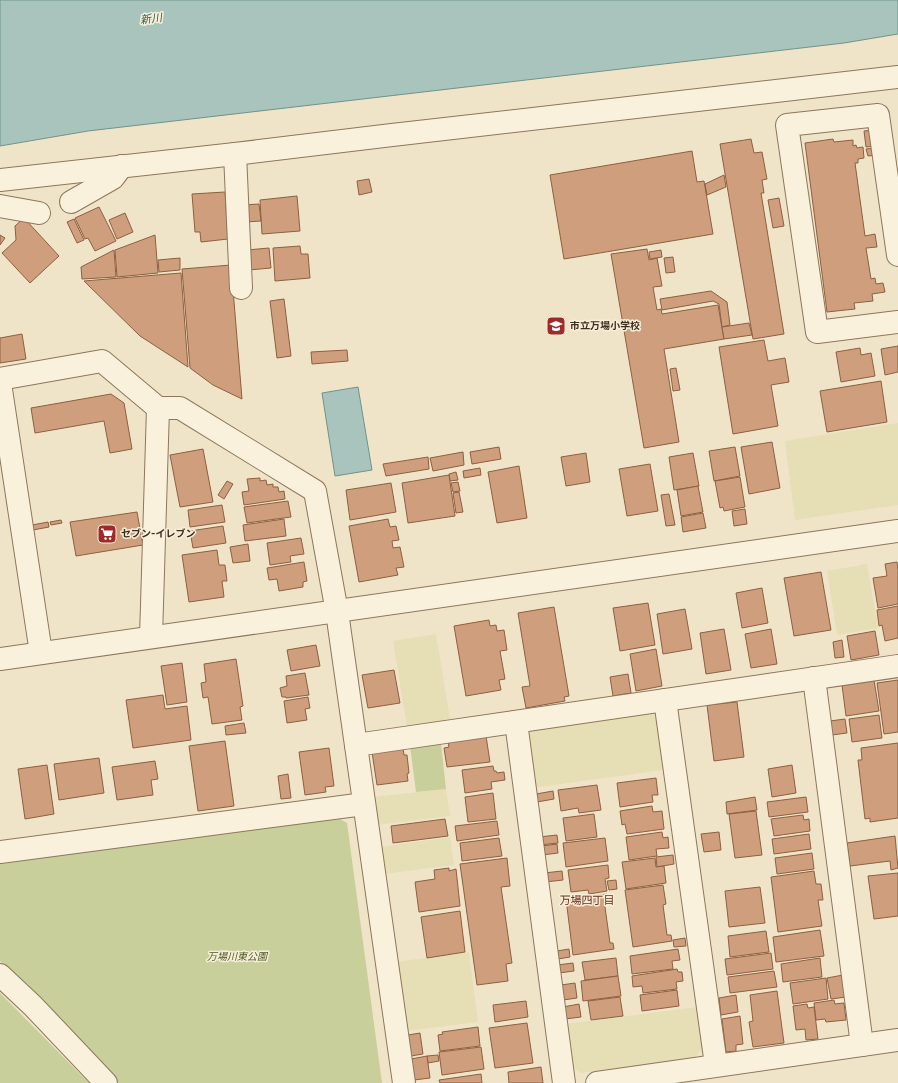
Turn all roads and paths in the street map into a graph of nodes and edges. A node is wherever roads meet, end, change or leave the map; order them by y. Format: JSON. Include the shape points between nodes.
{"nodes":[{"id":1,"x":898,"y":77,"type":"edge"},
{"id":2,"x":236,"y":154,"type":"junction"},
{"id":3,"x":122,"y":166,"type":"junction"},
{"id":4,"x":0,"y":180,"type":"edge"},
{"id":5,"x":71,"y":202,"type":"dead end"},
{"id":6,"x":0,"y":206,"type":"edge"},
{"id":7,"x":39,"y":213,"type":"dead end"},
{"id":8,"x":898,"y":254,"type":"edge"},
{"id":9,"x":240,"y":288,"type":"dead end"},
{"id":10,"x":898,"y":322,"type":"edge"},
{"id":11,"x":0,"y":379,"type":"edge"},
{"id":12,"x":0,"y":382,"type":"edge"},
{"id":13,"x":158,"y":408,"type":"junction"},
{"id":14,"x":898,"y":531,"type":"edge"},
{"id":15,"x":337,"y":612,"type":"junction"},
{"id":16,"x":150,"y":637,"type":"junction"},
{"id":17,"x":41,"y":653,"type":"junction"},
{"id":18,"x":0,"y":659,"type":"edge"},
{"id":19,"x":898,"y":666,"type":"edge"},
{"id":20,"x":814,"y":678,"type":"junction"},
{"id":21,"x":665,"y":700,"type":"junction"},
{"id":22,"x":516,"y":722,"type":"junction"},
{"id":23,"x":356,"y":745,"type":"junction"},
{"id":24,"x":364,"y":804,"type":"junction"},
{"id":25,"x":0,"y":852,"type":"edge"},
{"id":26,"x":0,"y":975,"type":"edge"},
{"id":27,"x":898,"y":1040,"type":"edge"},
{"id":28,"x":862,"y":1045,"type":"junction"},
{"id":29,"x":716,"y":1065,"type":"junction"},
{"id":30,"x":106,"y":1083,"type":"edge"},
{"id":31,"x":404,"y":1083,"type":"edge"},
{"id":32,"x":564,"y":1083,"type":"edge"},
{"id":33,"x":597,"y":1083,"type":"edge"}],
"edges":[{"from":1,"to":2,"type":"street"},
{"from":2,"to":3,"type":"street"},
{"from":2,"to":9,"type":"street"},
{"from":3,"to":4,"type":"street"},
{"from":3,"to":5,"type":"street","via":[[113,178]]},
{"from":6,"to":7,"type":"street"},
{"from":8,"to":10,"type":"street","via":[[878,115],[787,125],[817,332]]},
{"from":11,"to":13,"type":"street","via":[[102,361]]},
{"from":12,"to":17,"type":"street"},
{"from":13,"to":15,"type":"street","via":[[180,408],[315,491]]},
{"from":13,"to":16,"type":"street"},
{"from":14,"to":15,"type":"street"},
{"from":15,"to":16,"type":"street"},
{"from":15,"to":23,"type":"street"},
{"from":16,"to":17,"type":"street"},
{"from":17,"to":18,"type":"street"},
{"from":19,"to":20,"type":"street"},
{"from":20,"to":21,"type":"street"},
{"from":20,"to":28,"type":"street"},
{"from":21,"to":22,"type":"street"},
{"from":21,"to":29,"type":"street"},
{"from":22,"to":23,"type":"street"},
{"from":22,"to":32,"type":"street"},
{"from":23,"to":24,"type":"street"},
{"from":24,"to":25,"type":"street"},
{"from":24,"to":31,"type":"street"},
{"from":26,"to":30,"type":"street"},
{"from":27,"to":28,"type":"street"},
{"from":28,"to":29,"type":"street"},
{"from":29,"to":33,"type":"street"}]}
